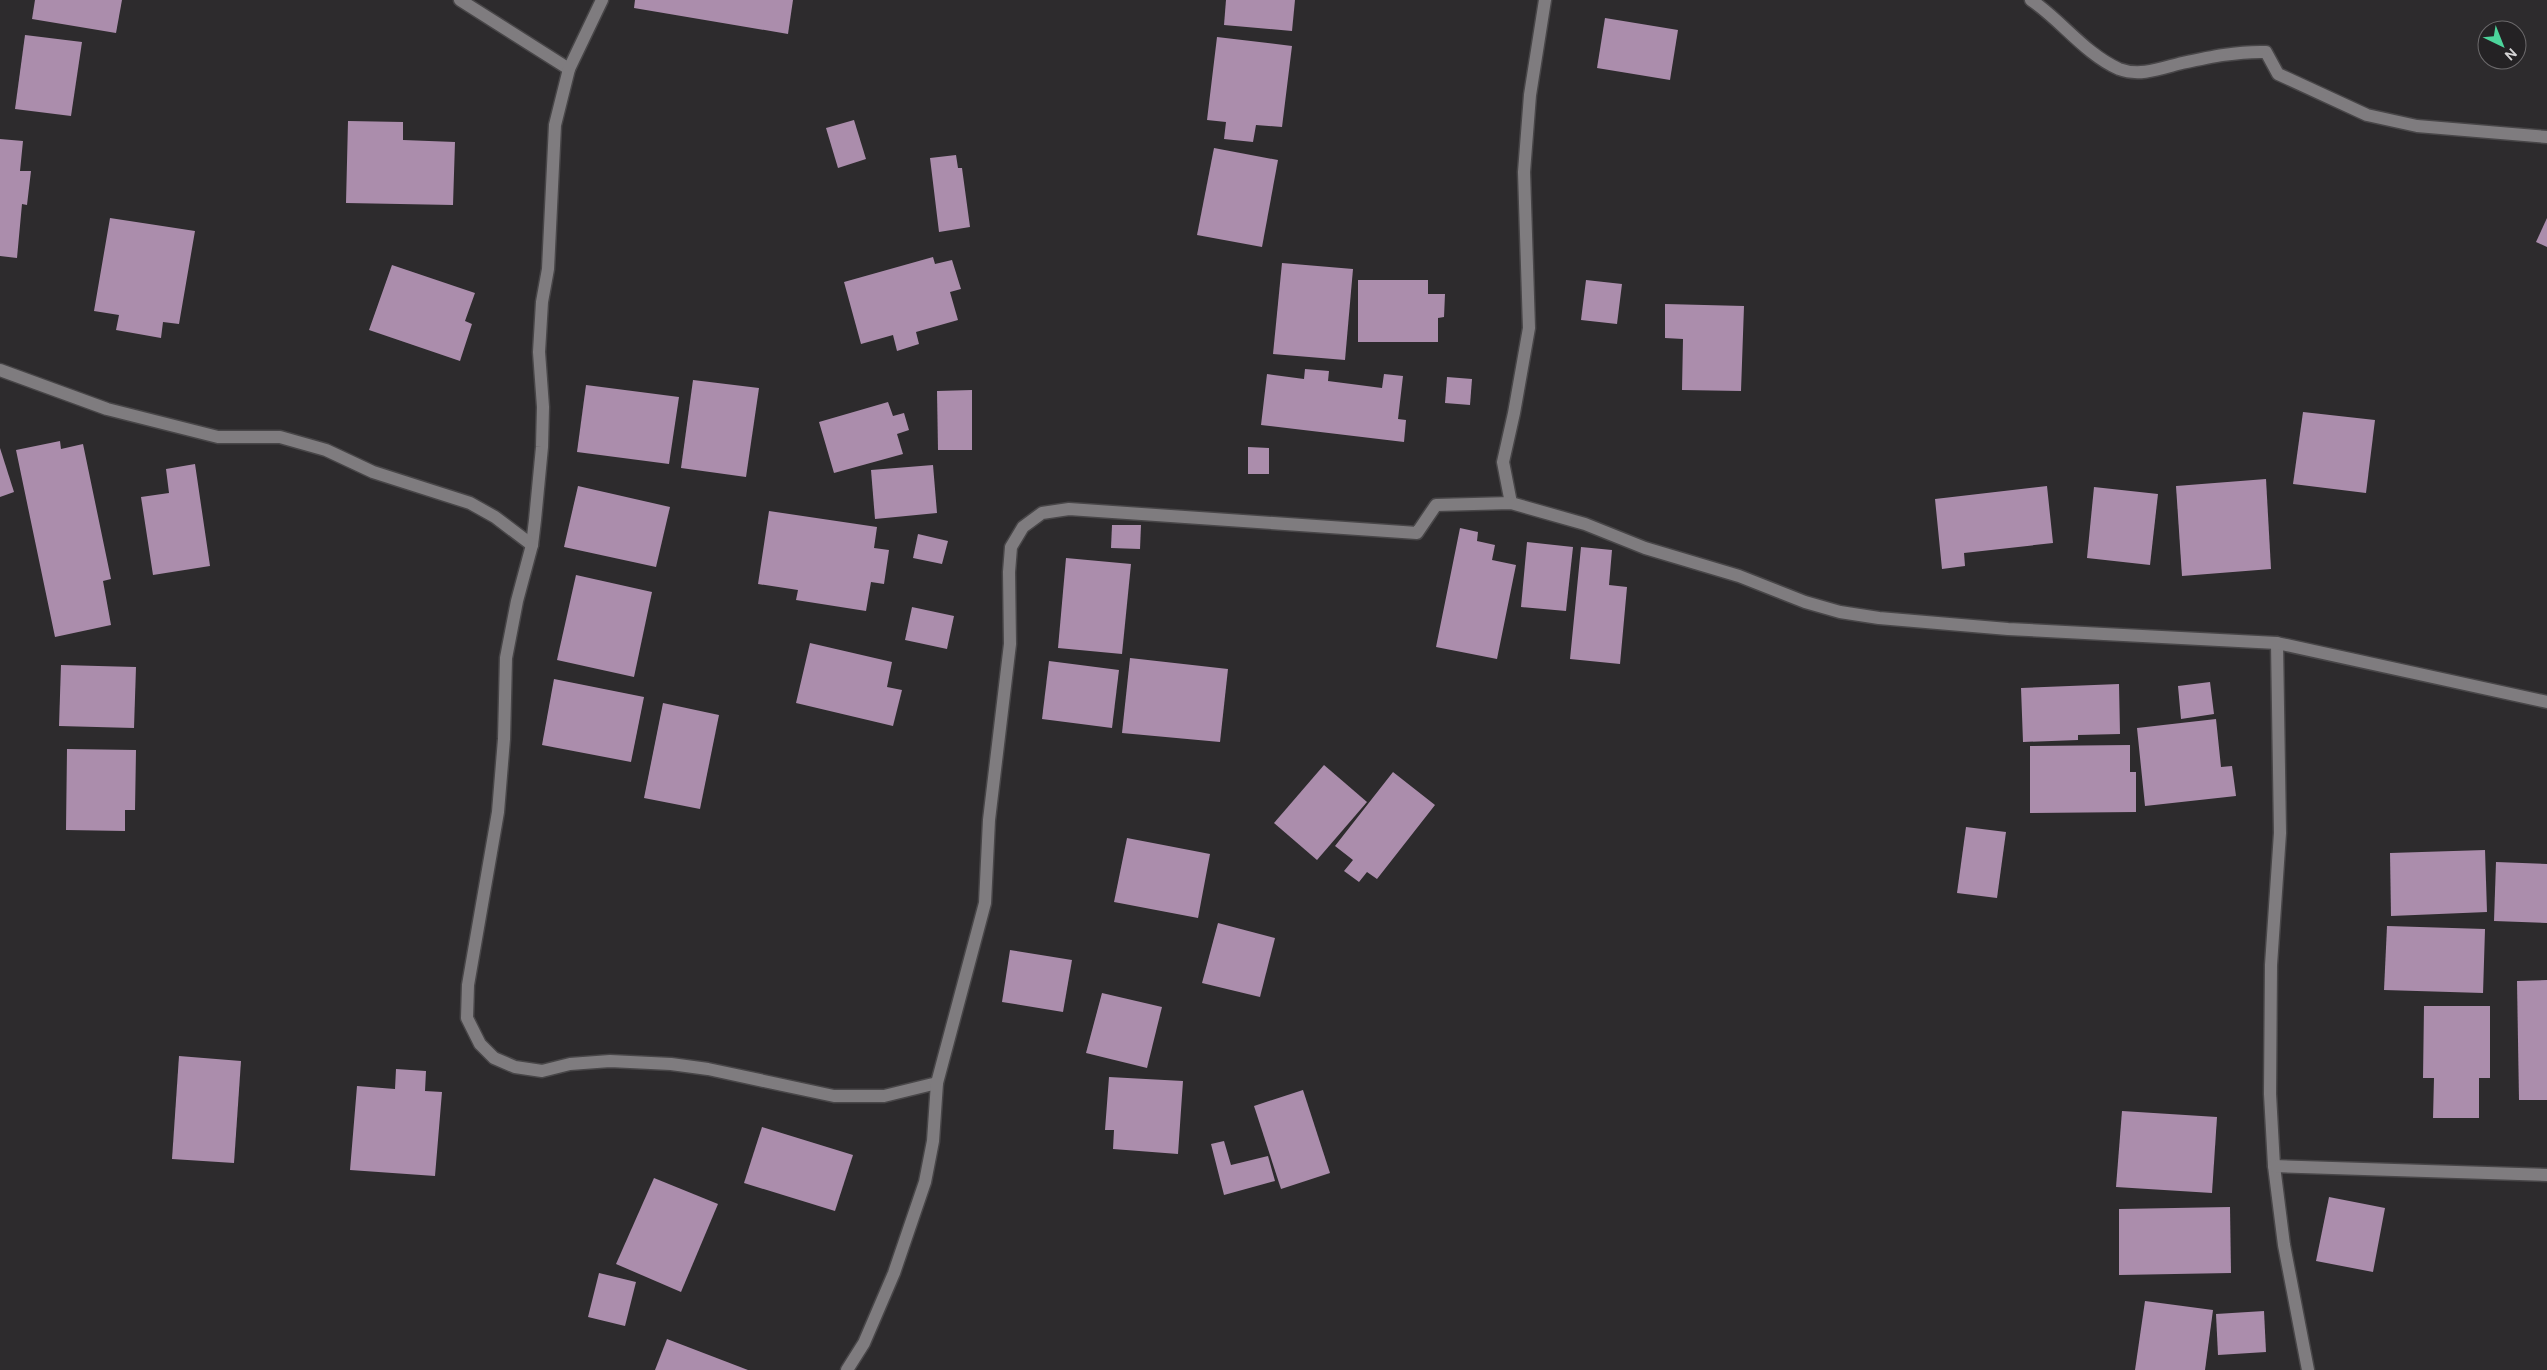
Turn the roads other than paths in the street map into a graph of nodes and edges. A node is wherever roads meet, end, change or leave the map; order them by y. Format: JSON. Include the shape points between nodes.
{"nodes":[{"id":1,"x":460,"y":0,"type":"edge"},
{"id":2,"x":602,"y":0,"type":"edge"},
{"id":3,"x":1545,"y":0,"type":"edge"},
{"id":4,"x":2031,"y":0,"type":"edge"},
{"id":5,"x":569,"y":69,"type":"junction"},
{"id":6,"x":2547,"y":137,"type":"edge"},
{"id":7,"x":0,"y":370,"type":"edge"},
{"id":8,"x":1511,"y":503,"type":"junction"},
{"id":9,"x":532,"y":545,"type":"junction"},
{"id":10,"x":2277,"y":643,"type":"junction"},
{"id":11,"x":2547,"y":702,"type":"edge"},
{"id":12,"x":937,"y":1083,"type":"junction"},
{"id":13,"x":2274,"y":1166,"type":"junction"},
{"id":14,"x":2547,"y":1175,"type":"edge"},
{"id":15,"x":847,"y":1370,"type":"edge"},
{"id":16,"x":2308,"y":1370,"type":"edge"}],
"edges":[{"from":1,"to":5,"type":"street"},
{"from":2,"to":5,"type":"street"},
{"from":3,"to":8,"type":"street","via":[[1530,95],[1524,172],[1529,328],[1503,462]]},
{"from":4,"to":6,"type":"street","via":[[2050,12],[2098,57],[2119,69],[2138,73],[2246,51],[2266,52],[2278,74],[2367,115],[2417,126]]},
{"from":5,"to":9,"type":"street","via":[[554,125],[548,269],[539,352],[542,447]]},
{"from":7,"to":9,"type":"street","via":[[107,409],[218,437],[280,437],[326,450],[373,472],[470,503]]},
{"from":8,"to":10,"type":"street","via":[[1585,524],[1645,548],[1739,576],[1840,612],[2008,630]]},
{"from":8,"to":12,"type":"street","via":[[1436,505],[1416,533],[1069,509],[1042,512],[1023,527],[1011,547],[1010,644],[989,820],[985,903]]},
{"from":9,"to":12,"type":"street","via":[[516,601],[506,658],[498,812],[468,985],[467,1018],[480,1044],[494,1058],[515,1068],[542,1071],[570,1064],[610,1061],[671,1064],[834,1096],[884,1096]]},
{"from":10,"to":11,"type":"street"},
{"from":10,"to":13,"type":"street","via":[[2280,841],[2271,965],[2270,1041]]},
{"from":12,"to":15,"type":"street","via":[[933,1141],[913,1222],[864,1342]]},
{"from":13,"to":14,"type":"street"},
{"from":13,"to":16,"type":"street","via":[[2284,1245]]}]}
